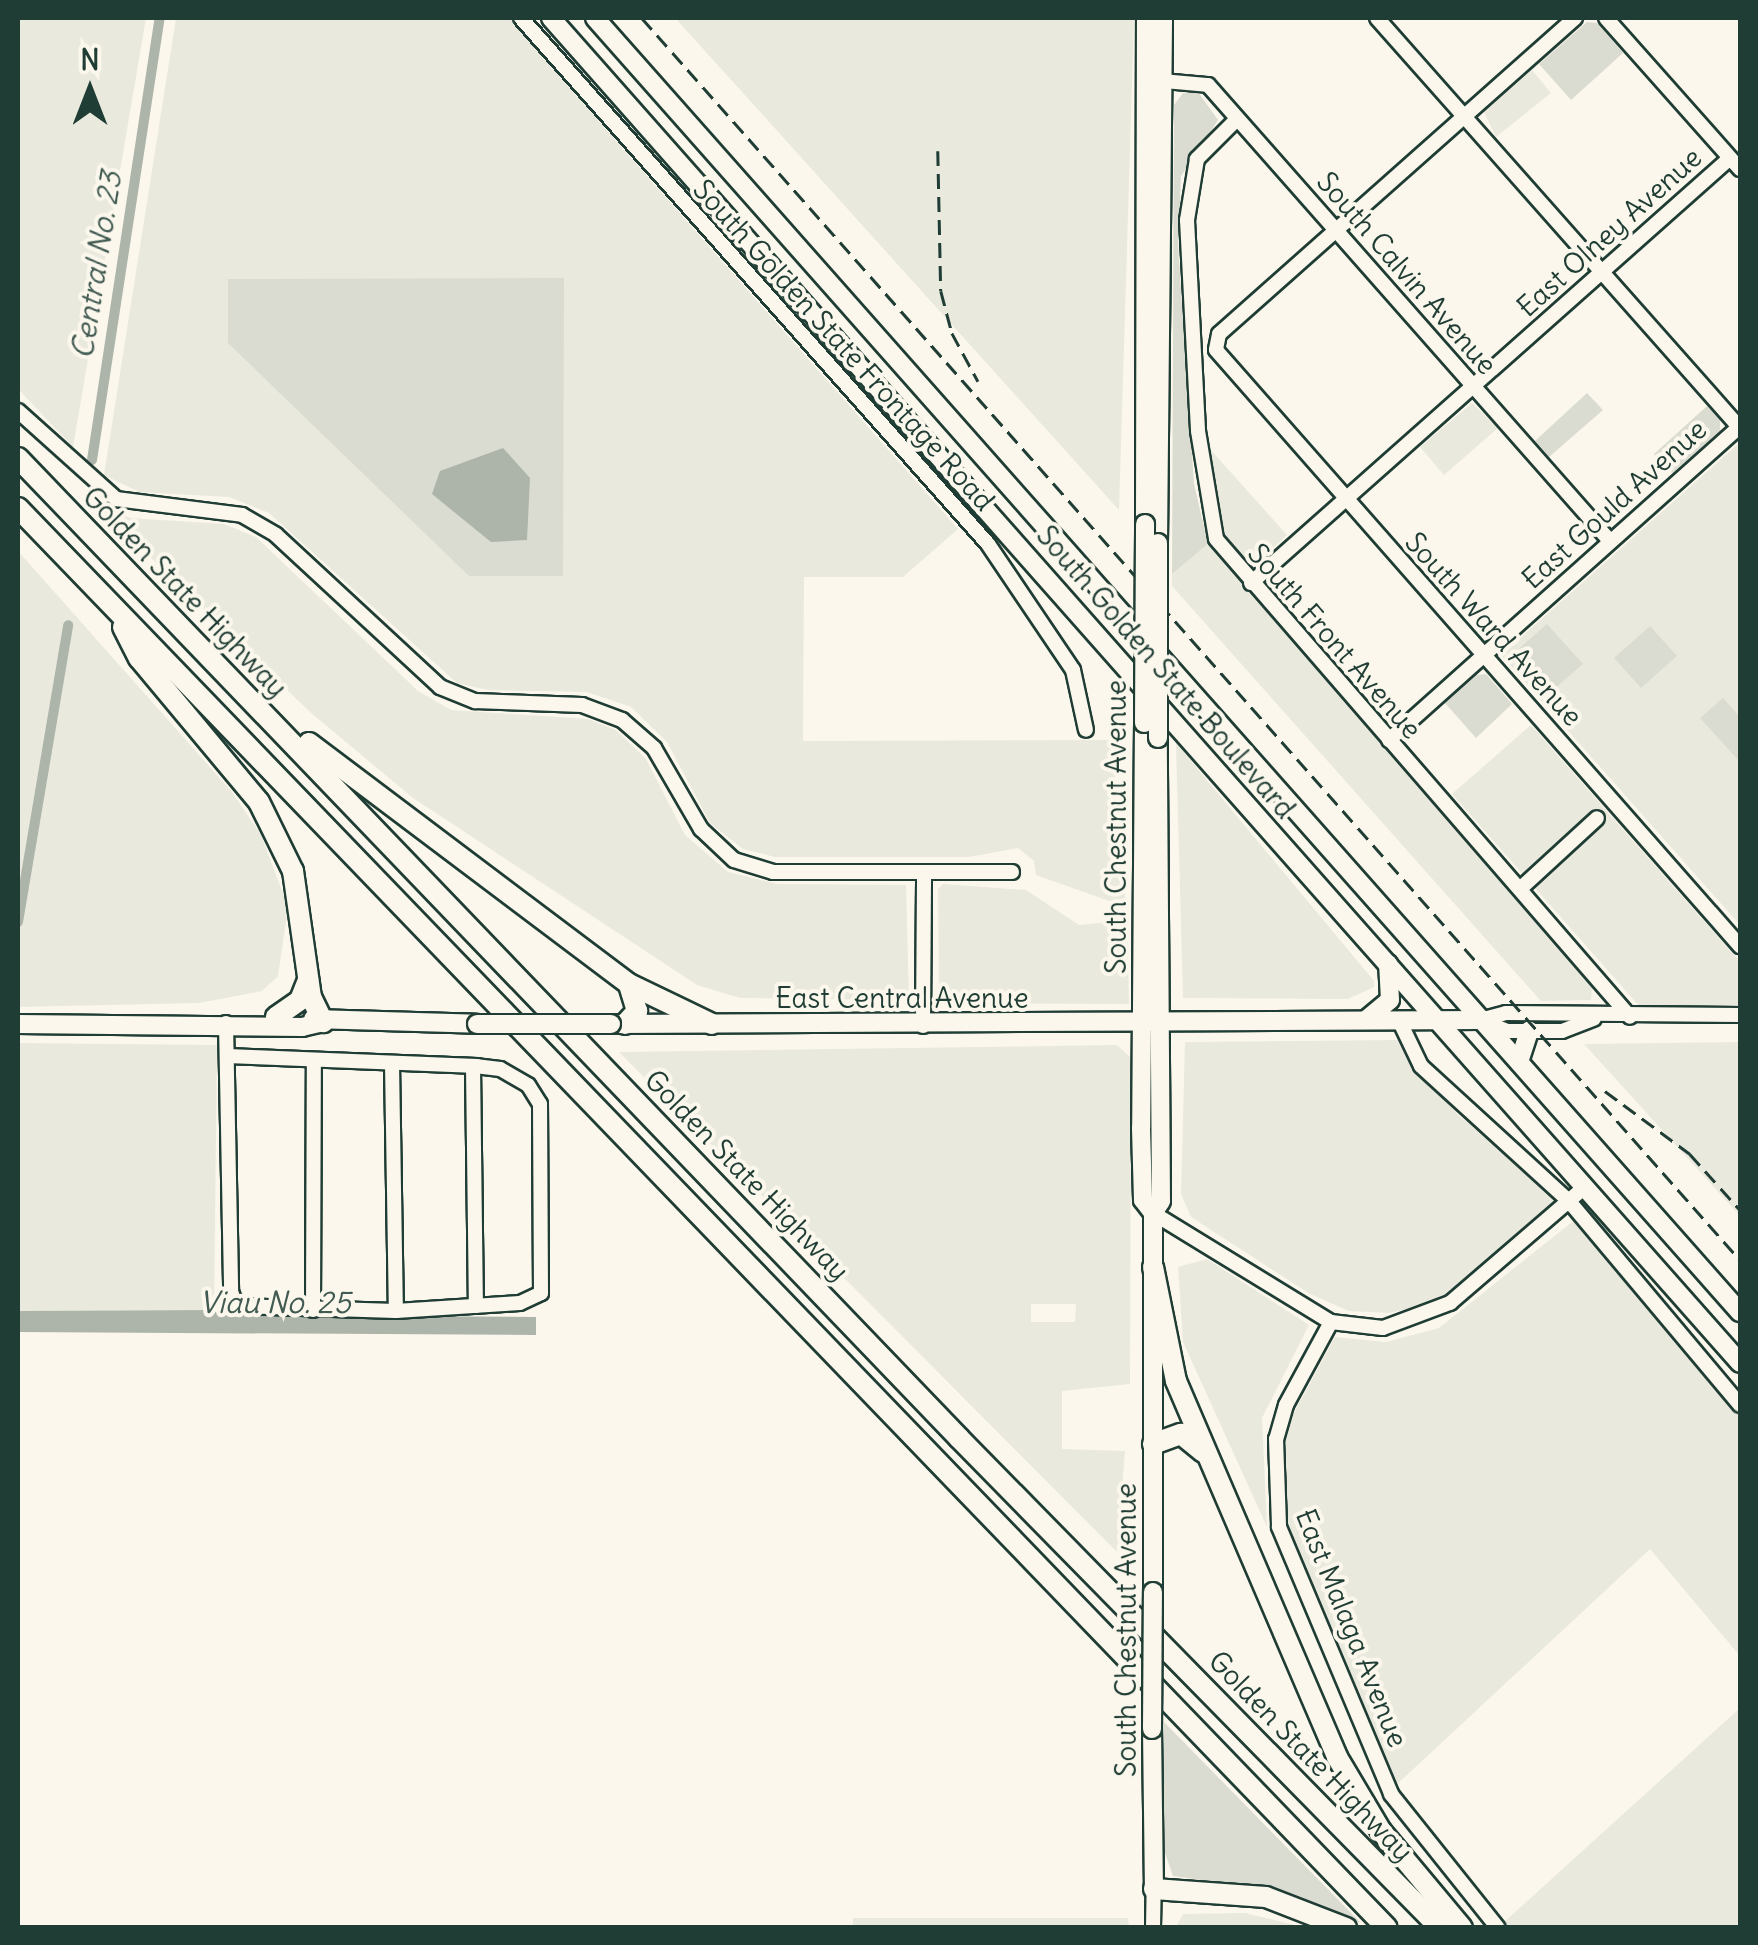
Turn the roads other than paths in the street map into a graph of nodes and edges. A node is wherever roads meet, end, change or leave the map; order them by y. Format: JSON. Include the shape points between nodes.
{"nodes":[{"id":1,"x":522,"y":18,"type":"edge"},
{"id":2,"x":551,"y":18,"type":"edge"},
{"id":3,"x":596,"y":18,"type":"edge"},
{"id":4,"x":1146,"y":18,"type":"edge"},
{"id":5,"x":1163,"y":18,"type":"edge"},
{"id":6,"x":1378,"y":18,"type":"edge"},
{"id":7,"x":1575,"y":18,"type":"edge"},
{"id":8,"x":1606,"y":18,"type":"edge"},
{"id":9,"x":1154,"y":80,"type":"junction"},
{"id":10,"x":1464,"y":116,"type":"junction"},
{"id":11,"x":1236,"y":119,"type":"junction"},
{"id":12,"x":1735,"y":164,"type":"edge"},
{"id":13,"x":1336,"y":230,"type":"junction"},
{"id":14,"x":1602,"y":272,"type":"junction"},
{"id":15,"x":1473,"y":386,"type":"junction"},
{"id":16,"x":18,"y":411,"type":"edge"},
{"id":17,"x":1740,"y":428,"type":"edge"},
{"id":18,"x":18,"y":458,"type":"edge"},
{"id":19,"x":1346,"y":500,"type":"junction"},
{"id":20,"x":18,"y":508,"type":"edge"},
{"id":21,"x":1610,"y":541,"type":"junction"},
{"id":22,"x":1251,"y":583,"type":"junction"},
{"id":23,"x":110,"y":603,"type":"junction"},
{"id":24,"x":1483,"y":655,"type":"junction"},
{"id":25,"x":226,"y":674,"type":"junction"},
{"id":26,"x":1086,"y":730,"type":"dead end"},
{"id":27,"x":1389,"y":740,"type":"junction"},
{"id":28,"x":1598,"y":818,"type":"dead end"},
{"id":29,"x":1012,"y":872,"type":"dead end"},
{"id":30,"x":924,"y":876,"type":"junction"},
{"id":31,"x":1521,"y":888,"type":"junction"},
{"id":32,"x":1740,"y":946,"type":"edge"},
{"id":33,"x":1388,"y":964,"type":"junction"},
{"id":34,"x":308,"y":980,"type":"junction"},
{"id":35,"x":629,"y":984,"type":"junction"},
{"id":36,"x":1740,"y":1015,"type":"edge"},
{"id":37,"x":276,"y":1017,"type":"junction"},
{"id":38,"x":1630,"y":1017,"type":"junction"},
{"id":39,"x":1595,"y":1018,"type":"junction"},
{"id":40,"x":1398,"y":1020,"type":"junction"},
{"id":41,"x":1480,"y":1020,"type":"junction"},
{"id":42,"x":1365,"y":1021,"type":"junction"},
{"id":43,"x":1440,"y":1021,"type":"junction"},
{"id":44,"x":324,"y":1022,"type":"junction"},
{"id":45,"x":226,"y":1023,"type":"junction"},
{"id":46,"x":1152,"y":1023,"type":"junction"},
{"id":47,"x":18,"y":1024,"type":"edge"},
{"id":48,"x":618,"y":1024,"type":"junction"},
{"id":49,"x":712,"y":1024,"type":"junction"},
{"id":50,"x":922,"y":1026,"type":"junction"},
{"id":51,"x":1529,"y":1031,"type":"junction"},
{"id":52,"x":227,"y":1056,"type":"junction"},
{"id":53,"x":314,"y":1060,"type":"junction"},
{"id":54,"x":1519,"y":1062,"type":"junction"},
{"id":55,"x":392,"y":1063,"type":"junction"},
{"id":56,"x":473,"y":1066,"type":"junction"},
{"id":57,"x":1585,"y":1187,"type":"junction"},
{"id":58,"x":1569,"y":1201,"type":"junction"},
{"id":59,"x":1153,"y":1213,"type":"junction"},
{"id":60,"x":1153,"y":1266,"type":"junction"},
{"id":61,"x":476,"y":1306,"type":"junction"},
{"id":62,"x":313,"y":1310,"type":"junction"},
{"id":63,"x":396,"y":1310,"type":"junction"},
{"id":64,"x":1740,"y":1312,"type":"edge"},
{"id":65,"x":1331,"y":1322,"type":"junction"},
{"id":66,"x":1740,"y":1362,"type":"edge"},
{"id":67,"x":1740,"y":1405,"type":"edge"},
{"id":68,"x":1154,"y":1444,"type":"junction"},
{"id":69,"x":1206,"y":1457,"type":"junction"},
{"id":70,"x":1154,"y":1889,"type":"junction"},
{"id":71,"x":1153,"y":1928,"type":"edge"},
{"id":72,"x":1346,"y":1928,"type":"edge"},
{"id":73,"x":1388,"y":1928,"type":"edge"},
{"id":74,"x":1440,"y":1928,"type":"edge"},
{"id":75,"x":1462,"y":1928,"type":"edge"},
{"id":76,"x":1498,"y":1928,"type":"edge"}],
"edges":[{"from":1,"to":26,"type":"street","name":"South Golden State Frontage Road","via":[[988,544],[1073,670],[1086,704]]},
{"from":2,"to":33,"type":"main road","name":"South Golden State Boulevard"},
{"from":3,"to":41,"type":"main road","name":"South Golden State Boulevard"},
{"from":4,"to":9,"type":"main road","name":"South Chestnut Avenue"},
{"from":5,"to":9,"type":"main road","name":"South Chestnut Avenue"},
{"from":6,"to":10,"type":"street"},
{"from":7,"to":10,"type":"street"},
{"from":8,"to":12,"type":"street"},
{"from":9,"to":11,"type":"street","name":"South Calvin Avenue","via":[[1208,85]]},
{"from":9,"to":46,"type":"main road","name":"South Chestnut Avenue","bridge":true,"via":[[1158,738]]},
{"from":9,"to":46,"type":"main road","name":"South Chestnut Avenue","bridge":true,"via":[[1144,722]]},
{"from":10,"to":13,"type":"street"},
{"from":10,"to":14,"type":"street"},
{"from":11,"to":13,"type":"street","name":"South Calvin Avenue"},
{"from":11,"to":22,"type":"street","name":"South Front Avenue","via":[[1206,146],[1192,175],[1187,273],[1210,521],[1226,556]]},
{"from":12,"to":14,"type":"street","name":"East Olney Avenue"},
{"from":13,"to":15,"type":"street","name":"South Calvin Avenue"},
{"from":13,"to":19,"type":"street","name":"South Ward Avenue","via":[[1215,343],[1219,357]]},
{"from":14,"to":15,"type":"street","name":"East Olney Avenue"},
{"from":14,"to":17,"type":"street"},
{"from":15,"to":19,"type":"street","name":"East Olney Avenue"},
{"from":15,"to":21,"type":"street","name":"South Calvin Avenue"},
{"from":16,"to":30,"type":"street","via":[[116,499],[242,515],[276,536],[440,687],[475,702],[582,705],[622,720],[654,748],[701,829],[734,860],[774,872]]},
{"from":17,"to":21,"type":"street","name":"East Gould Avenue"},
{"from":18,"to":25,"type":"highway","name":"Golden State Highway"},
{"from":19,"to":22,"type":"street","name":"East Olney Avenue"},
{"from":19,"to":24,"type":"street","name":"South Ward Avenue"},
{"from":20,"to":23,"type":"highway"},
{"from":21,"to":24,"type":"street","name":"East Gould Avenue"},
{"from":22,"to":27,"type":"street","name":"South Front Avenue"},
{"from":23,"to":34,"type":"highway","via":[[139,658],[259,802],[293,871]]},
{"from":23,"to":73,"type":"highway"},
{"from":24,"to":27,"type":"street","name":"East Gould Avenue"},
{"from":24,"to":32,"type":"street","name":"South Ward Avenue"},
{"from":25,"to":35,"type":"highway","via":[[378,800]]},
{"from":25,"to":74,"type":"highway","name":"Golden State Highway"},
{"from":27,"to":31,"type":"street","name":"South Front Avenue"},
{"from":28,"to":31,"type":"street"},
{"from":29,"to":30,"type":"street"},
{"from":30,"to":50,"type":"street"},
{"from":31,"to":38,"type":"street","name":"South Front Avenue"},
{"from":33,"to":42,"type":"main road","via":[[1390,1000]]},
{"from":33,"to":43,"type":"main road","name":"South Golden State Boulevard"},
{"from":34,"to":37,"type":"highway","via":[[300,1000]]},
{"from":34,"to":44,"type":"highway"},
{"from":35,"to":48,"type":"highway","via":[[637,1011]]},
{"from":35,"to":49,"type":"highway"},
{"from":36,"to":38,"type":"street","name":"East Central Avenue"},
{"from":37,"to":44,"type":"main road","name":"East Central Avenue"},
{"from":37,"to":45,"type":"main road","name":"East Central Avenue"},
{"from":38,"to":39,"type":"street","name":"East Central Avenue"},
{"from":39,"to":41,"type":"street","name":"East Central Avenue","via":[[1533,1012]]},
{"from":39,"to":51,"type":"street","name":"East Central Avenue","via":[[1562,1031]]},
{"from":40,"to":42,"type":"main road","name":"East Central Avenue"},
{"from":40,"to":43,"type":"main road","name":"East Central Avenue"},
{"from":40,"to":58,"type":"street","via":[[1436,1081]]},
{"from":41,"to":43,"type":"main road","name":"East Central Avenue"},
{"from":41,"to":51,"type":"street","name":"East Central Avenue"},
{"from":41,"to":54,"type":"main road","name":"South Golden State Boulevard"},
{"from":42,"to":46,"type":"main road","name":"East Central Avenue"},
{"from":43,"to":57,"type":"main road","name":"South Golden State Boulevard"},
{"from":44,"to":45,"type":"main road","name":"East Central Avenue"},
{"from":44,"to":48,"type":"main road","name":"East Central Avenue","bridge":true},
{"from":45,"to":47,"type":"main road","name":"East Central Avenue"},
{"from":45,"to":52,"type":"street"},
{"from":46,"to":50,"type":"main road","name":"East Central Avenue"},
{"from":46,"to":59,"type":"main road","name":"South Chestnut Avenue","via":[[1143,1200]]},
{"from":48,"to":49,"type":"main road","name":"East Central Avenue"},
{"from":49,"to":50,"type":"main road","name":"East Central Avenue"},
{"from":51,"to":54,"type":"main road"},
{"from":52,"to":53,"type":"street"},
{"from":52,"to":62,"type":"street","via":[[233,1302],[247,1309]]},
{"from":53,"to":55,"type":"street"},
{"from":53,"to":62,"type":"street"},
{"from":54,"to":64,"type":"main road","name":"South Golden State Boulevard"},
{"from":55,"to":56,"type":"street"},
{"from":55,"to":63,"type":"street"},
{"from":56,"to":61,"type":"street"},
{"from":56,"to":61,"type":"street","via":[[513,1074],[540,1104],[543,1286],[520,1303]]},
{"from":57,"to":58,"type":"street"},
{"from":57,"to":66,"type":"main road","name":"South Golden State Boulevard"},
{"from":58,"to":65,"type":"street","via":[[1450,1303],[1384,1328]]},
{"from":58,"to":67,"type":"street"},
{"from":59,"to":60,"type":"main road","name":"South Chestnut Avenue"},
{"from":59,"to":65,"type":"street"},
{"from":60,"to":68,"type":"main road","name":"South Chestnut Avenue"},
{"from":60,"to":69,"type":"highway","via":[[1171,1367]]},
{"from":61,"to":63,"type":"street"},
{"from":62,"to":63,"type":"street"},
{"from":65,"to":76,"type":"street","name":"East Malaga Avenue","via":[[1286,1405],[1276,1439],[1279,1528],[1392,1794]]},
{"from":68,"to":69,"type":"highway","via":[[1168,1434],[1187,1435]]},
{"from":68,"to":70,"type":"main road","name":"South Chestnut Avenue","bridge":true},
{"from":69,"to":75,"type":"highway","via":[[1337,1757],[1381,1831]]},
{"from":70,"to":71,"type":"street","name":"South Chestnut Avenue"},
{"from":70,"to":72,"type":"highway","via":[[1266,1897]]}]}
